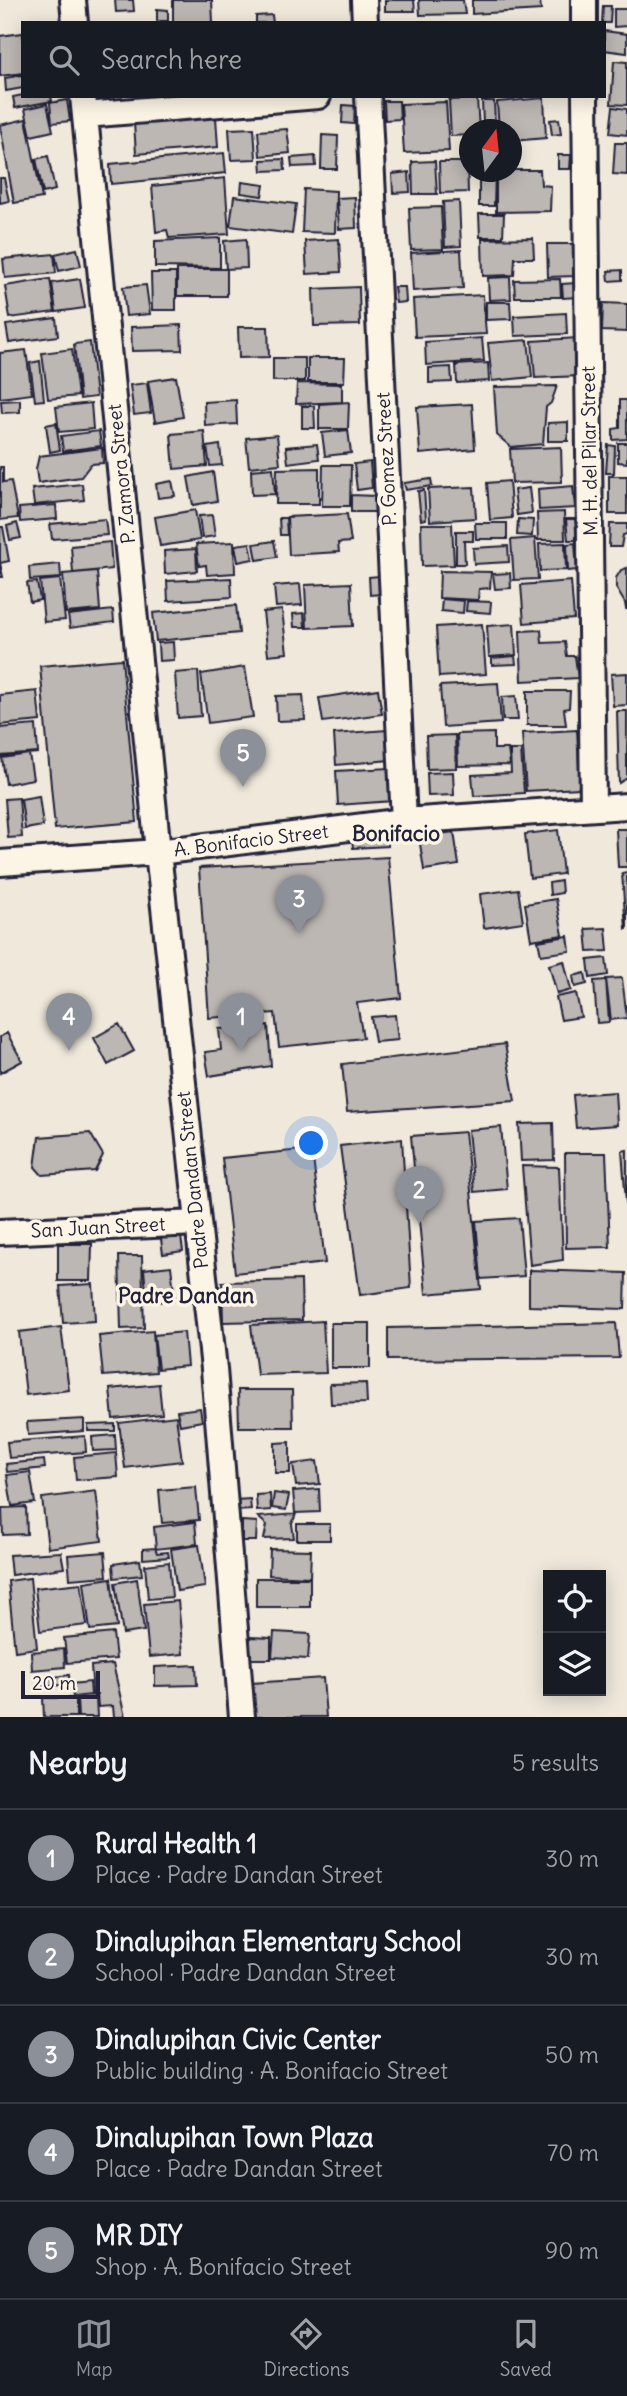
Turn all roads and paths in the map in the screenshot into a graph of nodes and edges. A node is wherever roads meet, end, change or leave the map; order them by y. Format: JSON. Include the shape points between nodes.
{"nodes":[{"id":1,"x":73,"y":0,"type":"edge"},
{"id":2,"x":364,"y":0,"type":"edge"},
{"id":3,"x":584,"y":0,"type":"edge"},
{"id":4,"x":75,"y":21,"type":"edge"},
{"id":5,"x":365,"y":21,"type":"edge"},
{"id":6,"x":584,"y":21,"type":"edge"},
{"id":7,"x":271,"y":98,"type":"edge"},
{"id":8,"x":368,"y":98,"type":"edge"},
{"id":9,"x":585,"y":98,"type":"edge"},
{"id":10,"x":84,"y":106,"type":"edge"},
{"id":11,"x":593,"y":806,"type":"junction"},
{"id":12,"x":627,"y":806,"type":"edge"},
{"id":13,"x":404,"y":821,"type":"junction"},
{"id":14,"x":158,"y":852,"type":"junction"},
{"id":15,"x":0,"y":863,"type":"edge"},
{"id":16,"x":197,"y":1223,"type":"junction"},
{"id":17,"x":0,"y":1232,"type":"edge"},
{"id":18,"x":242,"y":1717,"type":"edge"}],
"edges":[{"from":1,"to":4,"type":"street"},
{"from":2,"to":5,"type":"street"},
{"from":3,"to":6,"type":"street"},
{"from":7,"to":10,"type":"street"},
{"from":8,"to":13,"type":"street","name":"P. Gomez Street"},
{"from":9,"to":11,"type":"street","name":"M. H. del Pilar Street"},
{"from":10,"to":14,"type":"street","name":"P. Zamora Street"},
{"from":11,"to":12,"type":"street","name":"A. Bonifacio Street"},
{"from":11,"to":13,"type":"street","name":"A. Bonifacio Street"},
{"from":13,"to":14,"type":"street","name":"A. Bonifacio Street"},
{"from":14,"to":15,"type":"street","name":"A. Bonifacio Street"},
{"from":14,"to":16,"type":"street","name":"Padre Dandan Street"},
{"from":16,"to":17,"type":"street","name":"San Juan Street"},
{"from":16,"to":18,"type":"street","name":"Padre Dandan Street","via":[[214,1369]]}]}
